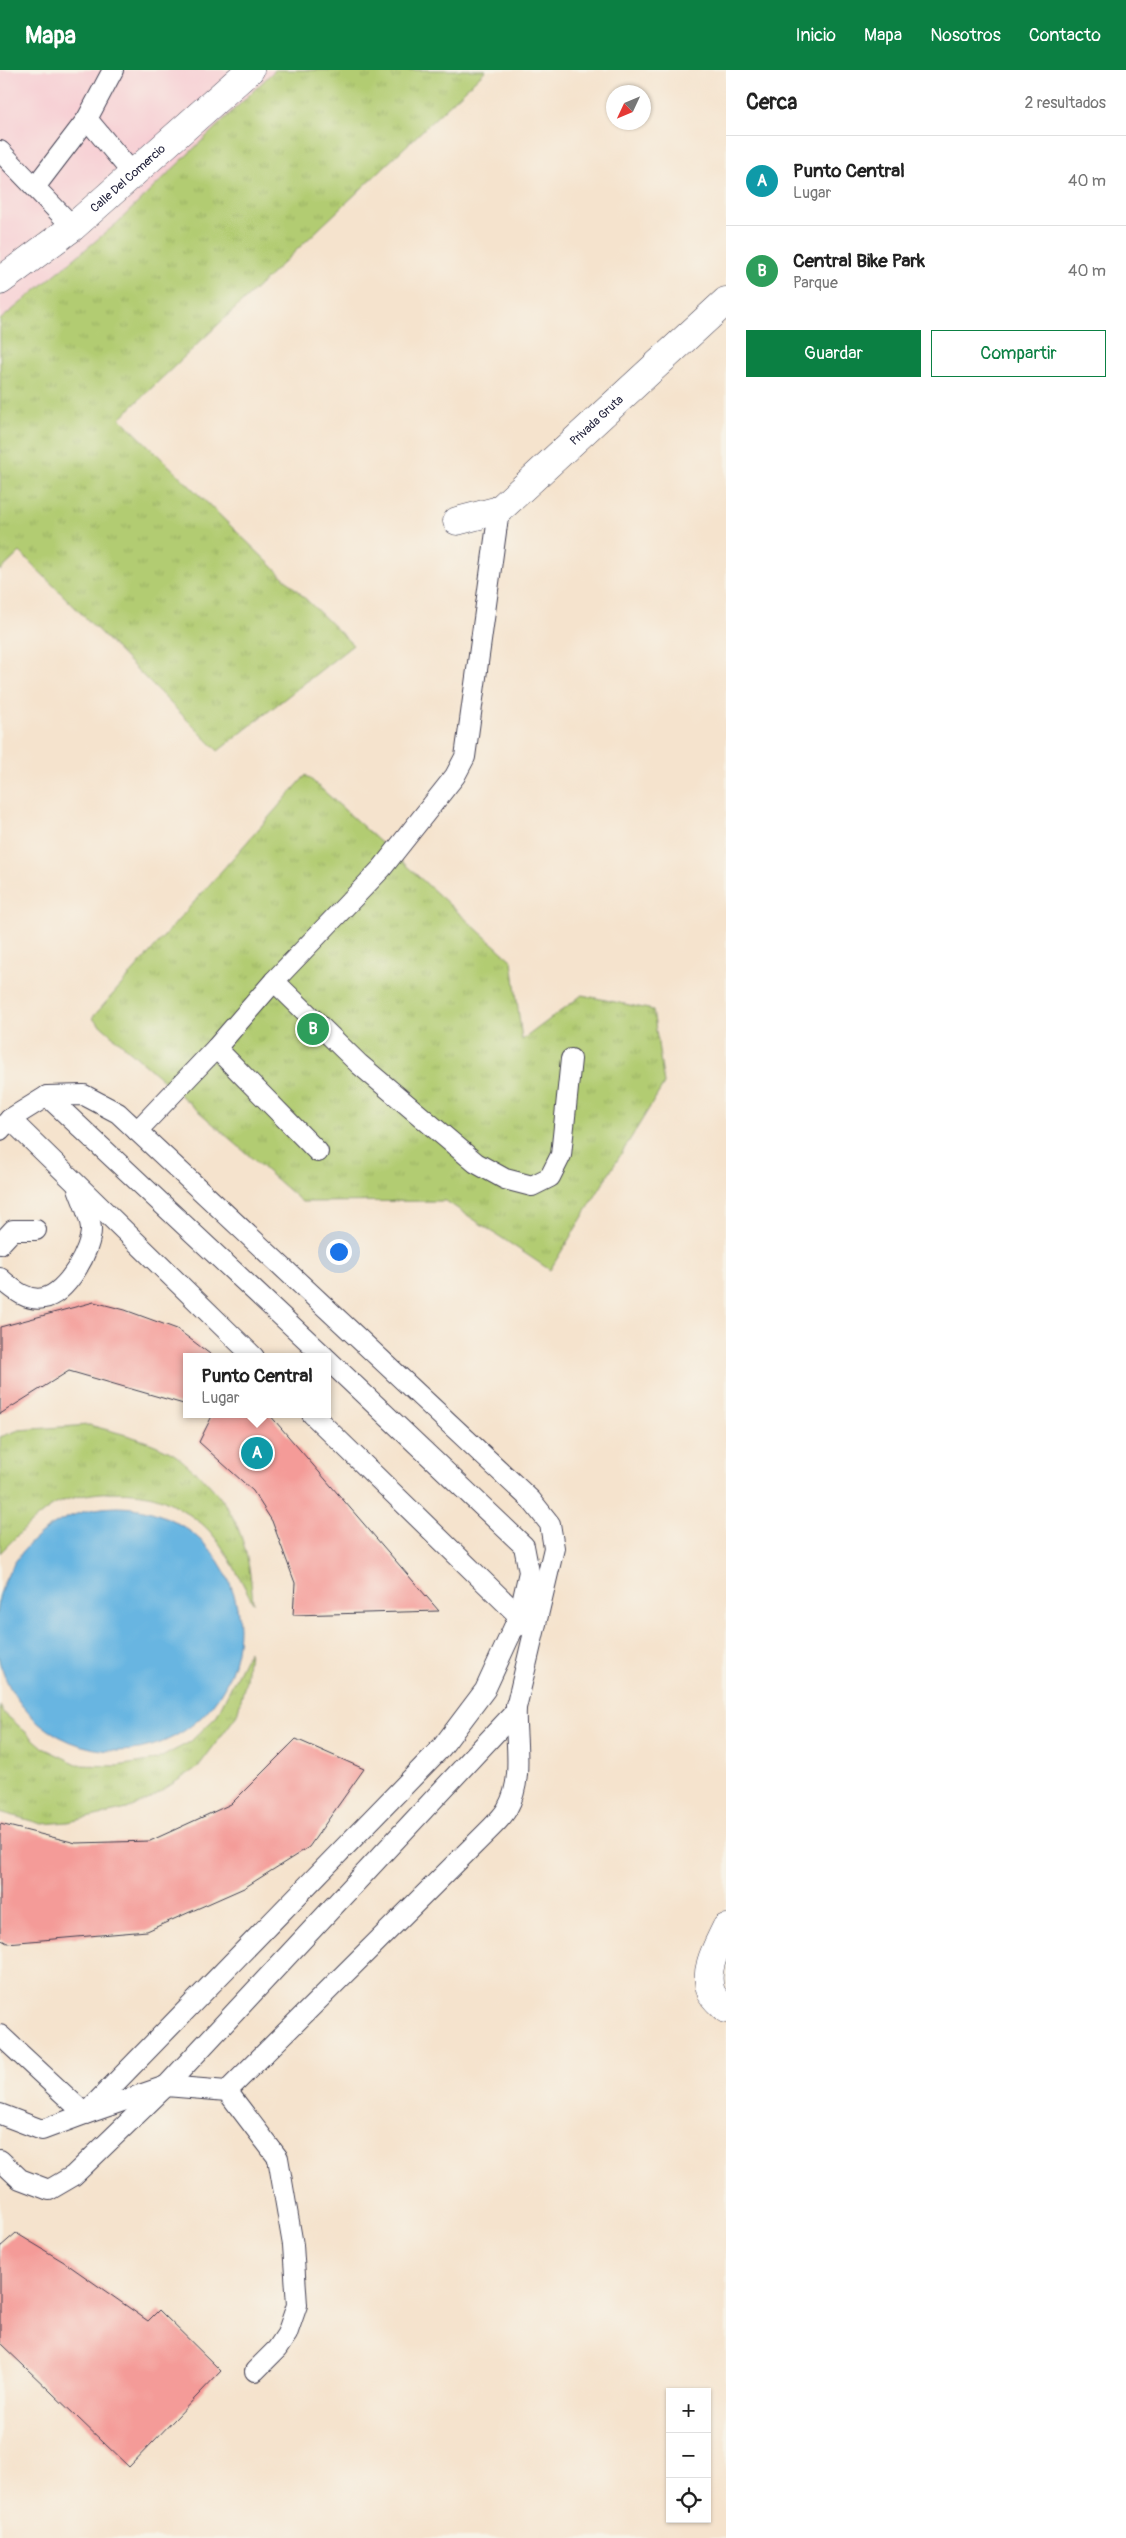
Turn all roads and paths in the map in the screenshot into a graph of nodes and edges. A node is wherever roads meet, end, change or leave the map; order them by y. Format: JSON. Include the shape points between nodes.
{"nodes":[{"id":1,"x":113,"y":70,"type":"edge"},
{"id":2,"x":250,"y":70,"type":"edge"},
{"id":3,"x":87,"y":119,"type":"junction"},
{"id":4,"x":0,"y":151,"type":"edge"},
{"id":5,"x":133,"y":174,"type":"junction"},
{"id":6,"x":35,"y":187,"type":"junction"},
{"id":7,"x":73,"y":227,"type":"junction"},
{"id":8,"x":0,"y":281,"type":"edge"},
{"id":9,"x":726,"y":301,"type":"edge"},
{"id":10,"x":499,"y":510,"type":"junction"},
{"id":11,"x":457,"y":520,"type":"dead end"},
{"id":12,"x":274,"y":981,"type":"junction"},
{"id":13,"x":216,"y":1048,"type":"junction"},
{"id":14,"x":570,"y":1059,"type":"dead end"},
{"id":15,"x":47,"y":1096,"type":"junction"},
{"id":16,"x":5,"y":1125,"type":"edge"},
{"id":17,"x":137,"y":1131,"type":"junction"},
{"id":18,"x":318,"y":1152,"type":"dead end"},
{"id":19,"x":76,"y":1184,"type":"junction"},
{"id":20,"x":36,"y":1230,"type":"dead end"},
{"id":21,"x":0,"y":1244,"type":"edge"},
{"id":22,"x":0,"y":1278,"type":"edge"},
{"id":23,"x":250,"y":1353,"type":"edge"},
{"id":24,"x":321,"y":1353,"type":"edge"},
{"id":25,"x":331,"y":1363,"type":"edge"},
{"id":26,"x":316,"y":1418,"type":"edge"},
{"id":27,"x":519,"y":1616,"type":"junction"},
{"id":28,"x":515,"y":1712,"type":"junction"},
{"id":29,"x":726,"y":1928,"type":"edge"},
{"id":30,"x":718,"y":2001,"type":"edge"},
{"id":31,"x":0,"y":2035,"type":"edge"},
{"id":32,"x":166,"y":2086,"type":"junction"},
{"id":33,"x":227,"y":2091,"type":"junction"},
{"id":34,"x":0,"y":2114,"type":"edge"},
{"id":35,"x":85,"y":2114,"type":"junction"},
{"id":36,"x":0,"y":2160,"type":"edge"},
{"id":37,"x":255,"y":2371,"type":"dead end"}],
"edges":[{"from":1,"to":3,"type":"lane"},
{"from":2,"to":5,"type":"street","name":"Calle Del Comercio"},
{"from":3,"to":5,"type":"lane"},
{"from":3,"to":6,"type":"lane"},
{"from":4,"to":6,"type":"lane"},
{"from":5,"to":7,"type":"street","name":"Calle Del Comercio"},
{"from":6,"to":7,"type":"lane"},
{"from":7,"to":8,"type":"street","name":"Calle Del Comercio"},
{"from":9,"to":10,"type":"street","name":"Privada Gruta"},
{"from":10,"to":11,"type":"street","name":"Privada Gruta"},
{"from":10,"to":12,"type":"lane","via":[[465,757],[455,776],[382,868]]},
{"from":12,"to":13,"type":"lane"},
{"from":12,"to":14,"type":"lane","via":[[359,1064],[476,1163],[505,1179],[532,1186],[550,1177],[561,1156]]},
{"from":13,"to":17,"type":"lane"},
{"from":13,"to":18,"type":"lane"},
{"from":15,"to":16,"type":"lane"},
{"from":15,"to":17,"type":"lane","via":[[84,1095],[118,1113]]},
{"from":15,"to":24,"type":"lane"},
{"from":16,"to":19,"type":"lane"},
{"from":17,"to":28,"type":"lane","via":[[531,1500],[550,1524],[554,1548]]},
{"from":19,"to":22,"type":"lane","via":[[91,1228],[86,1254],[63,1287],[43,1298],[18,1294]]},
{"from":19,"to":23,"type":"lane"},
{"from":20,"to":21,"type":"lane","via":[[13,1230]]},
{"from":25,"to":27,"type":"lane","via":[[524,1546],[529,1572]]},
{"from":26,"to":27,"type":"lane"},
{"from":27,"to":28,"type":"lane"},
{"from":27,"to":35,"type":"lane","via":[[485,1690],[442,1747]]},
{"from":28,"to":32,"type":"lane"},
{"from":28,"to":33,"type":"lane","via":[[518,1761],[514,1790],[507,1809],[492,1828]]},
{"from":29,"to":30,"type":"street","via":[[708,1974]]},
{"from":31,"to":35,"type":"lane"},
{"from":32,"to":33,"type":"lane"},
{"from":32,"to":35,"type":"lane"},
{"from":32,"to":36,"type":"lane","via":[[73,2176],[49,2190],[20,2179]]},
{"from":33,"to":37,"type":"lane","via":[[278,2158],[293,2245],[296,2305],[287,2334]]},
{"from":34,"to":35,"type":"lane","via":[[42,2130]]}]}
